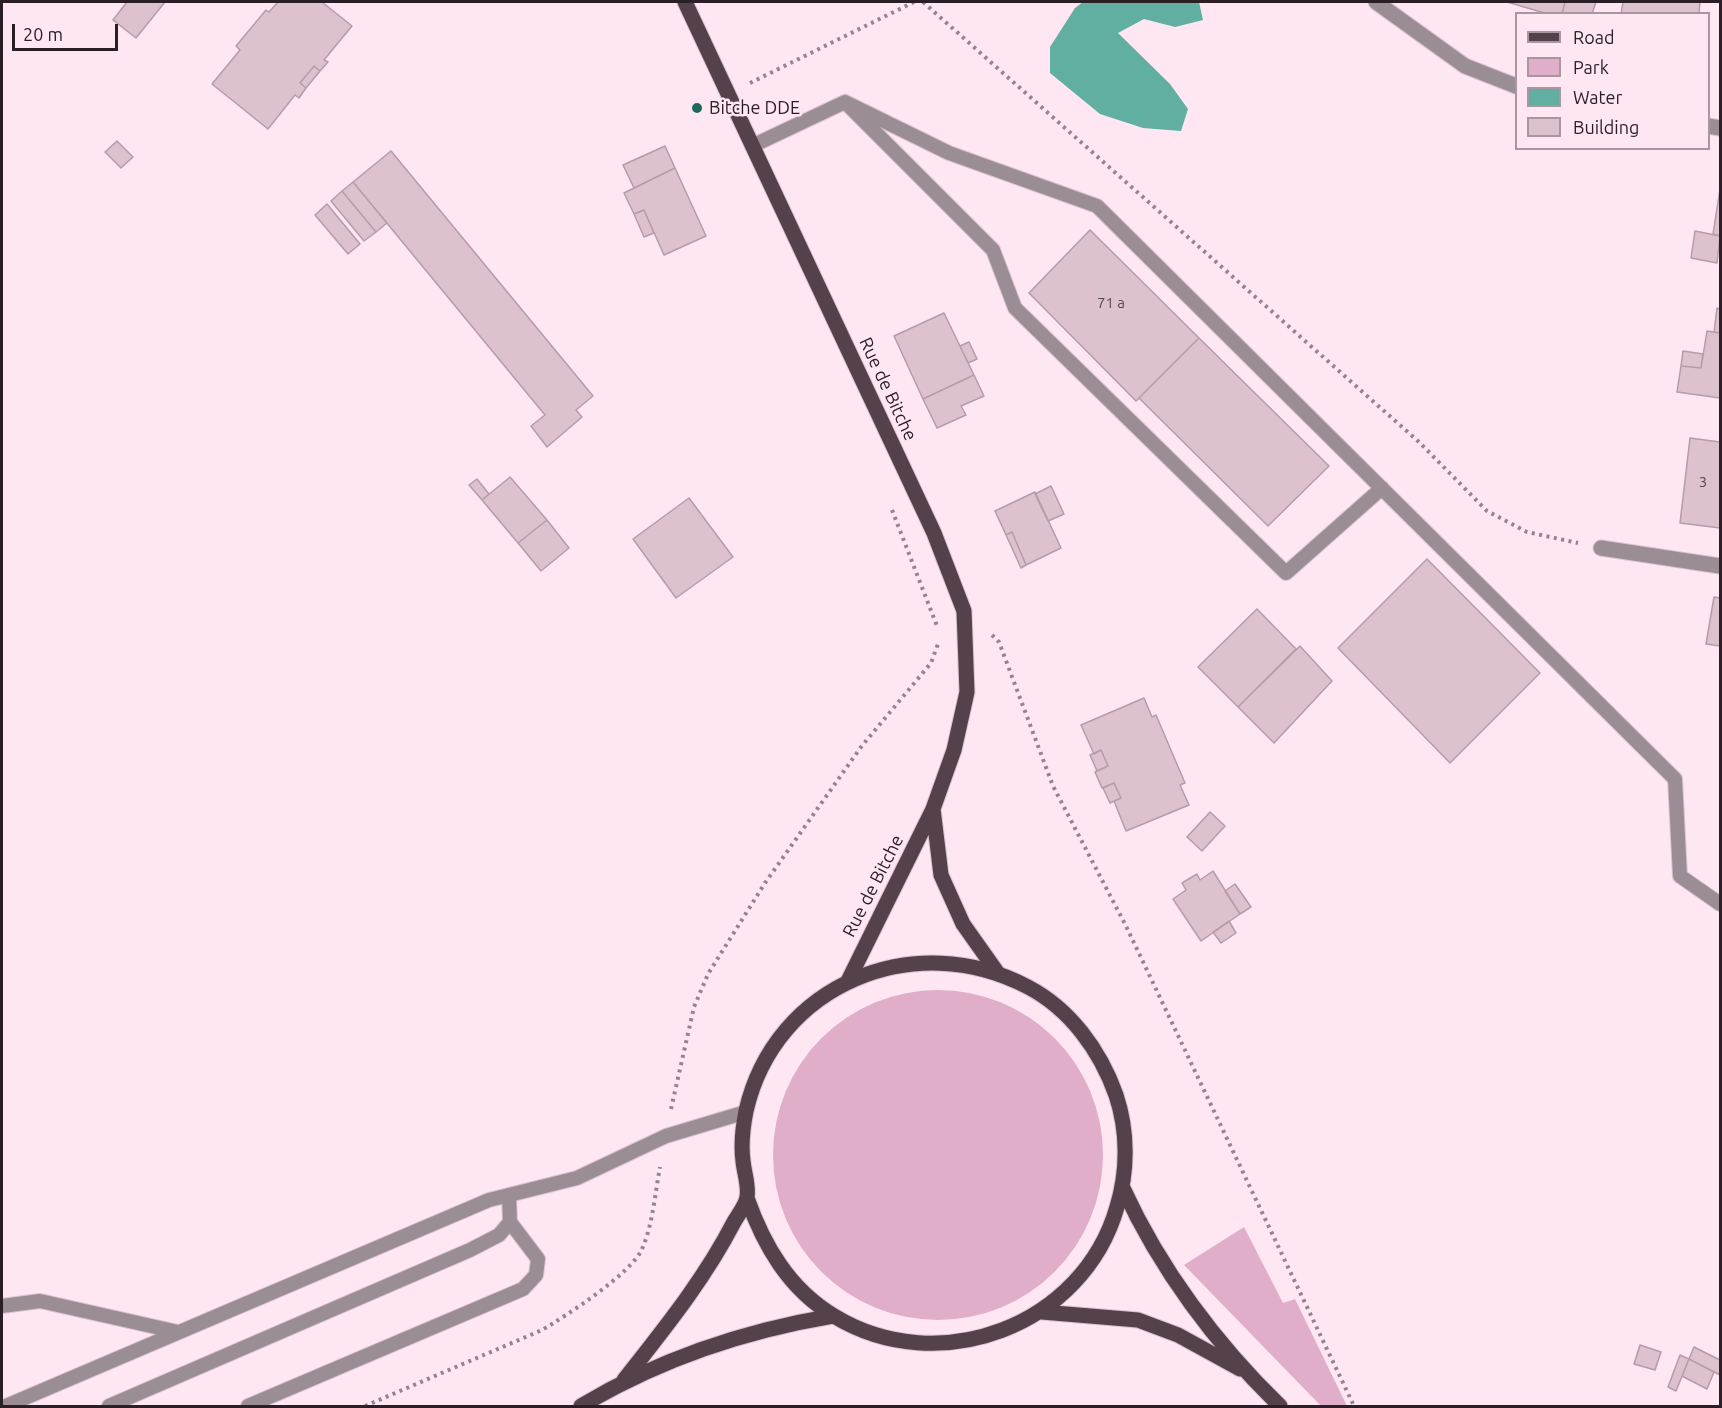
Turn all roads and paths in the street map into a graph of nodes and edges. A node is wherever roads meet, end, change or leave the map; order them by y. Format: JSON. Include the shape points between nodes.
{"nodes":[{"id":1,"x":685,"y":2,"type":"edge"},
{"id":2,"x":914,"y":2,"type":"edge"},
{"id":3,"x":923,"y":2,"type":"edge"},
{"id":4,"x":1377,"y":2,"type":"edge"},
{"id":5,"x":1515,"y":86,"type":"edge"},
{"id":6,"x":728,"y":94,"type":"junction"},
{"id":7,"x":845,"y":102,"type":"junction"},
{"id":8,"x":752,"y":146,"type":"junction"},
{"id":9,"x":1382,"y":488,"type":"junction"},
{"id":10,"x":1600,"y":548,"type":"joint"},
{"id":11,"x":1720,"y":566,"type":"edge"},
{"id":12,"x":964,"y":611,"type":"junction"},
{"id":13,"x":941,"y":636,"type":"dead end"},
{"id":14,"x":933,"y":809,"type":"junction"},
{"id":15,"x":1720,"y":904,"type":"edge"},
{"id":16,"x":997,"y":972,"type":"junction"},
{"id":17,"x":848,"y":981,"type":"junction"},
{"id":18,"x":746,"y":1112,"type":"junction"},
{"id":19,"x":666,"y":1136,"type":"junction"},
{"id":20,"x":1123,"y":1188,"type":"junction"},
{"id":21,"x":509,"y":1195,"type":"junction"},
{"id":22,"x":747,"y":1198,"type":"junction"},
{"id":23,"x":510,"y":1222,"type":"junction"},
{"id":24,"x":2,"y":1306,"type":"edge"},
{"id":25,"x":1042,"y":1312,"type":"junction"},
{"id":26,"x":833,"y":1316,"type":"junction"},
{"id":27,"x":178,"y":1332,"type":"junction"},
{"id":28,"x":1245,"y":1372,"type":"junction"},
{"id":29,"x":624,"y":1380,"type":"junction"},
{"id":30,"x":6,"y":1407,"type":"edge"},
{"id":31,"x":109,"y":1407,"type":"edge"},
{"id":32,"x":248,"y":1407,"type":"edge"},
{"id":33,"x":364,"y":1407,"type":"edge"},
{"id":34,"x":580,"y":1407,"type":"edge"},
{"id":35,"x":1280,"y":1407,"type":"edge"},
{"id":36,"x":1354,"y":1407,"type":"edge"}],
"edges":[{"from":1,"to":6,"type":"main road","name":"Rue de Bitche"},
{"from":2,"to":6,"type":"path"},
{"from":3,"to":10,"type":"path","via":[[1419,442],[1487,511],[1527,532]]},
{"from":4,"to":5,"type":"street","via":[[1465,66]]},
{"from":6,"to":8,"type":"main road","name":"Rue de Bitche"},
{"from":7,"to":8,"type":"lane"},
{"from":7,"to":9,"type":"lane","via":[[949,153],[1097,206]]},
{"from":7,"to":9,"type":"lane","via":[[993,250],[1015,308],[1286,573]]},
{"from":8,"to":12,"type":"main road","name":"Rue de Bitche","via":[[934,533]]},
{"from":9,"to":15,"type":"lane","via":[[1675,779],[1680,876]]},
{"from":10,"to":11,"type":"street"},
{"from":12,"to":14,"type":"main road","name":"Rue de Bitche","via":[[968,692],[954,750]]},
{"from":12,"to":36,"type":"path","via":[[999,642],[1053,786],[1131,936]]},
{"from":13,"to":19,"type":"path","via":[[931,663],[861,747],[765,883],[708,974],[694,1007]]},
{"from":14,"to":16,"type":"main road","name":"Rue de Bitche","via":[[941,875],[963,924]]},
{"from":14,"to":17,"type":"main road","name":"Rue de Bitche"},
{"from":16,"to":17,"type":"main road","via":[[959,963],[921,961],[883,968]]},
{"from":16,"to":20,"type":"main road","via":[[1032,988],[1089,1040],[1108,1074],[1121,1111],[1126,1149]]},
{"from":17,"to":18,"type":"main road","via":[[812,1005],[782,1035],[759,1072]]},
{"from":18,"to":19,"type":"lane"},
{"from":18,"to":22,"type":"main road","via":[[742,1155]]},
{"from":19,"to":21,"type":"lane","via":[[577,1178]]},
{"from":19,"to":33,"type":"path","via":[[646,1236],[642,1250],[632,1262],[570,1314],[542,1330]]},
{"from":20,"to":25,"type":"main road","via":[[1112,1224],[1095,1258],[1071,1287]]},
{"from":20,"to":28,"type":"main road","via":[[1163,1264]]},
{"from":21,"to":23,"type":"lane"},
{"from":21,"to":27,"type":"lane","via":[[489,1200]]},
{"from":22,"to":26,"type":"main road","via":[[760,1233],[779,1265],[803,1293]]},
{"from":22,"to":29,"type":"main road","via":[[688,1300]]},
{"from":23,"to":31,"type":"lane","via":[[499,1235],[470,1250]]},
{"from":23,"to":32,"type":"lane","via":[[538,1259],[536,1275],[523,1289]]},
{"from":24,"to":27,"type":"lane","via":[[40,1301]]},
{"from":25,"to":26,"type":"main road","via":[[975,1341],[938,1344],[901,1342],[866,1332]]},
{"from":25,"to":28,"type":"main road","via":[[1138,1320],[1178,1335]]},
{"from":26,"to":29,"type":"main road","via":[[757,1330]]},
{"from":27,"to":30,"type":"lane"},
{"from":28,"to":35,"type":"main road"},
{"from":29,"to":34,"type":"main road"}]}
